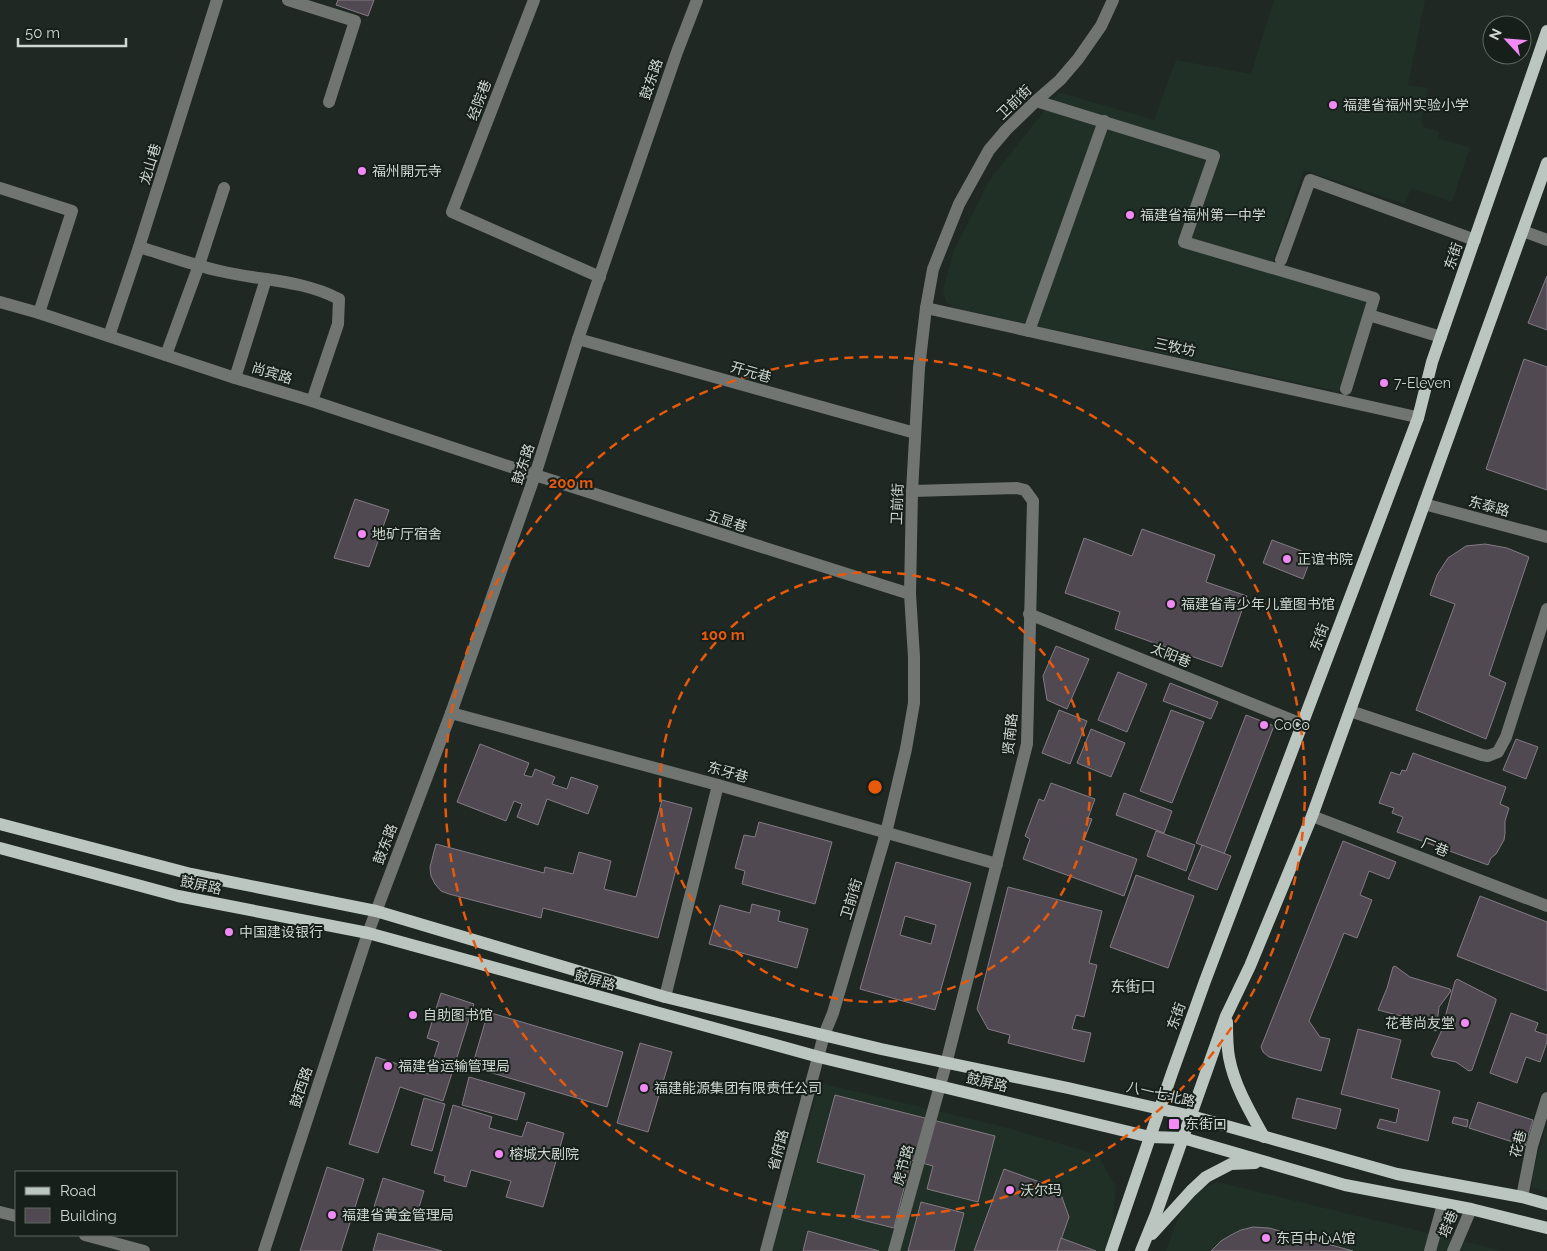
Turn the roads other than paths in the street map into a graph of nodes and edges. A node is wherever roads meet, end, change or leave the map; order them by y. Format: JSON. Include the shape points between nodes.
{"nodes":[{"id":1,"x":217,"y":0,"type":"edge"},
{"id":2,"x":288,"y":0,"type":"edge"},
{"id":3,"x":534,"y":0,"type":"edge"},
{"id":4,"x":697,"y":0,"type":"edge"},
{"id":5,"x":1114,"y":0,"type":"edge"},
{"id":6,"x":1547,"y":31,"type":"edge"},
{"id":7,"x":1036,"y":101,"type":"junction"},
{"id":8,"x":329,"y":102,"type":"dead end"},
{"id":9,"x":1104,"y":121,"type":"junction"},
{"id":10,"x":1547,"y":163,"type":"edge"},
{"id":11,"x":0,"y":188,"type":"edge"},
{"id":12,"x":224,"y":188,"type":"dead end"},
{"id":13,"x":1523,"y":231,"type":"junction"},
{"id":14,"x":1475,"y":240,"type":"junction"},
{"id":15,"x":1547,"y":240,"type":"edge"},
{"id":16,"x":139,"y":247,"type":"junction"},
{"id":17,"x":1281,"y":260,"type":"dead end"},
{"id":18,"x":199,"y":265,"type":"junction"},
{"id":19,"x":600,"y":277,"type":"junction"},
{"id":20,"x":266,"y":279,"type":"junction"},
{"id":21,"x":0,"y":302,"type":"edge"},
{"id":22,"x":926,"y":308,"type":"junction"},
{"id":23,"x":39,"y":313,"type":"junction"},
{"id":24,"x":1369,"y":315,"type":"junction"},
{"id":25,"x":1029,"y":331,"type":"junction"},
{"id":26,"x":109,"y":336,"type":"junction"},
{"id":27,"x":1441,"y":337,"type":"junction"},
{"id":28,"x":578,"y":339,"type":"junction"},
{"id":29,"x":166,"y":355,"type":"junction"},
{"id":30,"x":235,"y":378,"type":"junction"},
{"id":31,"x":1346,"y":389,"type":"dead end"},
{"id":32,"x":312,"y":401,"type":"junction"},
{"id":33,"x":1418,"y":418,"type":"junction"},
{"id":34,"x":915,"y":433,"type":"junction"},
{"id":35,"x":535,"y":476,"type":"junction"},
{"id":36,"x":912,"y":491,"type":"junction"},
{"id":37,"x":1424,"y":504,"type":"junction"},
{"id":38,"x":1547,"y":537,"type":"edge"},
{"id":39,"x":910,"y":594,"type":"junction"},
{"id":40,"x":1547,"y":609,"type":"edge"},
{"id":41,"x":1029,"y":614,"type":"junction"},
{"id":42,"x":1350,"y":711,"type":"junction"},
{"id":43,"x":451,"y":713,"type":"junction"},
{"id":44,"x":1302,"y":724,"type":"junction"},
{"id":45,"x":718,"y":785,"type":"junction"},
{"id":46,"x":1312,"y":816,"type":"junction"},
{"id":47,"x":0,"y":824,"type":"edge"},
{"id":48,"x":886,"y":834,"type":"junction"},
{"id":49,"x":0,"y":848,"type":"edge"},
{"id":50,"x":997,"y":864,"type":"junction"},
{"id":51,"x":1547,"y":906,"type":"edge"},
{"id":52,"x":376,"y":911,"type":"junction"},
{"id":53,"x":368,"y":933,"type":"junction"},
{"id":54,"x":665,"y":997,"type":"junction"},
{"id":55,"x":1226,"y":1016,"type":"junction"},
{"id":56,"x":824,"y":1036,"type":"junction"},
{"id":57,"x":819,"y":1057,"type":"junction"},
{"id":58,"x":946,"y":1064,"type":"junction"},
{"id":59,"x":940,"y":1086,"type":"junction"},
{"id":60,"x":1547,"y":1098,"type":"edge"},
{"id":61,"x":1160,"y":1109,"type":"junction"},
{"id":62,"x":1191,"y":1116,"type":"junction"},
{"id":63,"x":1150,"y":1136,"type":"junction"},
{"id":64,"x":1264,"y":1137,"type":"junction"},
{"id":65,"x":1183,"y":1138,"type":"junction"},
{"id":66,"x":1263,"y":1162,"type":"junction"},
{"id":67,"x":1522,"y":1197,"type":"junction"},
{"id":68,"x":1443,"y":1204,"type":"junction"},
{"id":69,"x":1547,"y":1204,"type":"edge"},
{"id":70,"x":1471,"y":1209,"type":"junction"},
{"id":71,"x":0,"y":1212,"type":"edge"},
{"id":72,"x":15,"y":1216,"type":"edge"},
{"id":73,"x":1547,"y":1228,"type":"edge"},
{"id":74,"x":89,"y":1236,"type":"edge"},
{"id":75,"x":1143,"y":1247,"type":"edge"},
{"id":76,"x":144,"y":1251,"type":"edge"},
{"id":77,"x":264,"y":1251,"type":"edge"},
{"id":78,"x":766,"y":1251,"type":"edge"},
{"id":79,"x":894,"y":1251,"type":"edge"},
{"id":80,"x":1111,"y":1251,"type":"edge"},
{"id":81,"x":1430,"y":1251,"type":"edge"},
{"id":82,"x":1453,"y":1251,"type":"edge"}],
"edges":[{"from":1,"to":16,"type":"street","name":"龙山巷"},
{"from":2,"to":8,"type":"street","via":[[355,21]]},
{"from":3,"to":19,"type":"street","name":"经院巷","via":[[452,212]]},
{"from":4,"to":19,"type":"street","name":"鼓东路"},
{"from":5,"to":7,"type":"street","name":"卫前街","via":[[1078,59]]},
{"from":6,"to":14,"type":"main road","name":"东街"},
{"from":7,"to":9,"type":"street"},
{"from":7,"to":22,"type":"street","name":"卫前街","via":[[1006,130],[976,170],[958,204],[933,269]]},
{"from":9,"to":24,"type":"street","via":[[1214,156],[1184,242],[1374,298]]},
{"from":9,"to":25,"type":"street"},
{"from":10,"to":13,"type":"main road"},
{"from":11,"to":23,"type":"street","via":[[72,211]]},
{"from":12,"to":18,"type":"street"},
{"from":13,"to":15,"type":"street"},
{"from":13,"to":37,"type":"main road"},
{"from":14,"to":17,"type":"street","via":[[1310,180]]},
{"from":14,"to":27,"type":"main road","name":"东街"},
{"from":16,"to":18,"type":"street"},
{"from":16,"to":26,"type":"street","name":"龙山巷"},
{"from":18,"to":20,"type":"street"},
{"from":18,"to":29,"type":"street"},
{"from":19,"to":28,"type":"street","name":"鼓东路"},
{"from":20,"to":30,"type":"street"},
{"from":20,"to":32,"type":"street","via":[[289,282],[339,298],[338,324]]},
{"from":21,"to":23,"type":"street","name":"尚宾路"},
{"from":22,"to":25,"type":"street","name":"三牧坊"},
{"from":22,"to":34,"type":"street","name":"卫前街"},
{"from":23,"to":26,"type":"street","name":"尚宾路"},
{"from":24,"to":27,"type":"street"},
{"from":24,"to":31,"type":"street"},
{"from":25,"to":33,"type":"street","name":"三牧坊"},
{"from":26,"to":29,"type":"street","name":"尚宾路"},
{"from":27,"to":33,"type":"main road","name":"东街"},
{"from":28,"to":34,"type":"street","name":"开元巷"},
{"from":28,"to":35,"type":"street","name":"鼓东路"},
{"from":29,"to":30,"type":"street","name":"尚宾路"},
{"from":30,"to":32,"type":"street","name":"尚宾路"},
{"from":32,"to":35,"type":"street","name":"尚宾路"},
{"from":33,"to":44,"type":"main road","name":"东街"},
{"from":34,"to":36,"type":"street","name":"卫前街"},
{"from":35,"to":39,"type":"street","name":"五显巷"},
{"from":35,"to":43,"type":"street","name":"鼓东路"},
{"from":36,"to":39,"type":"street","name":"卫前街"},
{"from":36,"to":41,"type":"street","name":"贤南路","via":[[1025,490],[1032,501]]},
{"from":37,"to":38,"type":"street","name":"东泰路"},
{"from":37,"to":42,"type":"main road"},
{"from":39,"to":48,"type":"street","name":"卫前街","via":[[914,703]]},
{"from":40,"to":42,"type":"street","via":[[1506,737],[1498,752],[1482,755]]},
{"from":41,"to":44,"type":"street","name":"太阳巷"},
{"from":41,"to":50,"type":"street","name":"贤南路","via":[[1027,744]]},
{"from":42,"to":46,"type":"main road"},
{"from":43,"to":45,"type":"street","name":"东牙巷"},
{"from":43,"to":52,"type":"street","name":"鼓东路"},
{"from":44,"to":61,"type":"main road","name":"东街"},
{"from":45,"to":48,"type":"street","name":"东牙巷"},
{"from":45,"to":54,"type":"street"},
{"from":46,"to":51,"type":"street","name":"厂巷"},
{"from":46,"to":55,"type":"main road"},
{"from":47,"to":52,"type":"main road","name":"鼓屏路","via":[[191,874]]},
{"from":48,"to":50,"type":"street","name":"东牙巷"},
{"from":48,"to":56,"type":"street","name":"卫前街"},
{"from":49,"to":53,"type":"main road","name":"鼓屏路","via":[[178,896]]},
{"from":50,"to":58,"type":"street","name":"贤南路"},
{"from":52,"to":53,"type":"street","name":"鼓东路"},
{"from":52,"to":54,"type":"main road","name":"鼓屏路"},
{"from":53,"to":57,"type":"main road","name":"鼓屏路"},
{"from":53,"to":77,"type":"street","name":"鼓西路"},
{"from":54,"to":56,"type":"main road","name":"鼓屏路"},
{"from":55,"to":62,"type":"main road"},
{"from":55,"to":64,"type":"main road","via":[[1229,1058],[1249,1110]]},
{"from":56,"to":57,"type":"street","name":"卫前街"},
{"from":56,"to":58,"type":"main road","name":"八一七北路"},
{"from":57,"to":59,"type":"main road","name":"鼓屏路"},
{"from":57,"to":78,"type":"street","name":"省府路"},
{"from":58,"to":59,"type":"street","name":"贤南路"},
{"from":58,"to":61,"type":"main road","name":"八一七北路"},
{"from":59,"to":63,"type":"main road","name":"鼓屏路"},
{"from":59,"to":79,"type":"street","name":"虎节路"},
{"from":60,"to":67,"type":"street","name":"花巷","via":[[1532,1146]]},
{"from":61,"to":62,"type":"main road","name":"八一七北路"},
{"from":61,"to":63,"type":"main road","name":"东街"},
{"from":62,"to":64,"type":"main road","name":"八一七北路"},
{"from":62,"to":65,"type":"main road"},
{"from":63,"to":65,"type":"main road","name":"鼓屏路"},
{"from":63,"to":80,"type":"main road","name":"东街"},
{"from":64,"to":67,"type":"main road","name":"八一七北路","via":[[1397,1174]]},
{"from":65,"to":66,"type":"main road"},
{"from":65,"to":75,"type":"main road"},
{"from":66,"to":68,"type":"main road","via":[[1345,1185]]},
{"from":66,"to":75,"type":"main road","via":[[1231,1164],[1206,1177],[1169,1213]]},
{"from":67,"to":69,"type":"main road","name":"八一七北路"},
{"from":68,"to":70,"type":"main road"},
{"from":68,"to":81,"type":"street"},
{"from":70,"to":73,"type":"main road"},
{"from":70,"to":82,"type":"street","name":"塔巷"},
{"from":71,"to":72,"type":"street"},
{"from":74,"to":76,"type":"street"}]}
